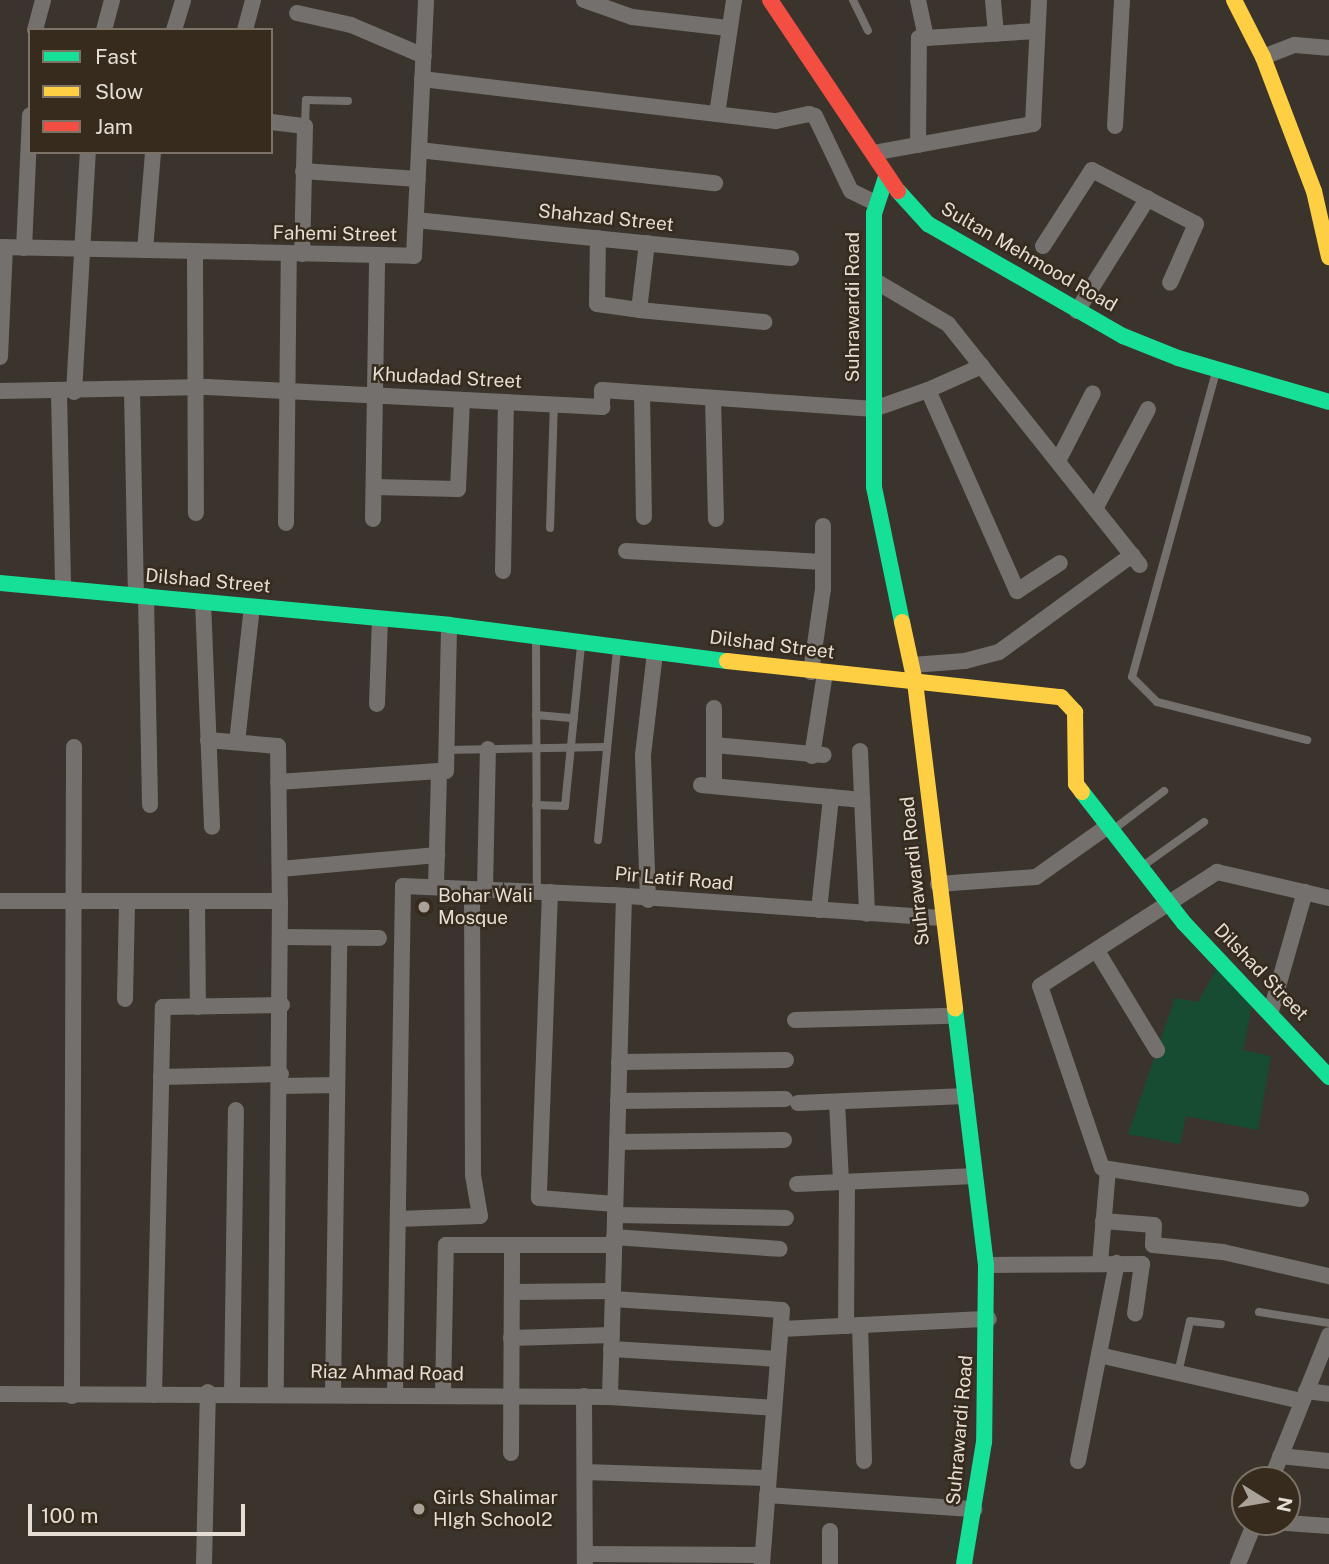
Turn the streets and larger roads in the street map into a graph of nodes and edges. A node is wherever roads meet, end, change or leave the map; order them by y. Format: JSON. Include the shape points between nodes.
{"nodes":[{"id":1,"x":43,"y":0,"type":"edge"},
{"id":2,"x":112,"y":0,"type":"edge"},
{"id":3,"x":183,"y":0,"type":"edge"},
{"id":4,"x":253,"y":0,"type":"edge"},
{"id":5,"x":426,"y":0,"type":"edge"},
{"id":6,"x":584,"y":0,"type":"edge"},
{"id":7,"x":734,"y":0,"type":"edge"},
{"id":8,"x":770,"y":0,"type":"edge"},
{"id":9,"x":918,"y":0,"type":"edge"},
{"id":10,"x":993,"y":0,"type":"edge"},
{"id":11,"x":1039,"y":0,"type":"edge"},
{"id":12,"x":1122,"y":0,"type":"edge"},
{"id":13,"x":1234,"y":0,"type":"edge"},
{"id":14,"x":297,"y":13,"type":"dead end"},
{"id":15,"x":727,"y":27,"type":"junction"},
{"id":16,"x":36,"y":28,"type":"edge"},
{"id":17,"x":105,"y":28,"type":"edge"},
{"id":18,"x":175,"y":28,"type":"edge"},
{"id":19,"x":246,"y":28,"type":"edge"},
{"id":20,"x":1037,"y":31,"type":"junction"},
{"id":21,"x":996,"y":34,"type":"junction"},
{"id":22,"x":926,"y":38,"type":"junction"},
{"id":23,"x":1327,"y":48,"type":"edge"},
{"id":24,"x":424,"y":55,"type":"junction"},
{"id":25,"x":1263,"y":57,"type":"junction"},
{"id":26,"x":422,"y":79,"type":"junction"},
{"id":27,"x":717,"y":114,"type":"junction"},
{"id":28,"x":273,"y":122,"type":"edge"},
{"id":29,"x":1115,"y":126,"type":"dead end"},
{"id":30,"x":918,"y":145,"type":"junction"},
{"id":31,"x":419,"y":150,"type":"junction"},
{"id":32,"x":873,"y":153,"type":"junction"},
{"id":33,"x":28,"y":154,"type":"edge"},
{"id":34,"x":88,"y":154,"type":"edge"},
{"id":35,"x":153,"y":154,"type":"edge"},
{"id":36,"x":303,"y":171,"type":"junction"},
{"id":37,"x":886,"y":177,"type":"junction"},
{"id":38,"x":418,"y":179,"type":"junction"},
{"id":39,"x":715,"y":183,"type":"dead end"},
{"id":40,"x":1148,"y":198,"type":"junction"},
{"id":41,"x":874,"y":202,"type":"junction"},
{"id":42,"x":416,"y":220,"type":"junction"},
{"id":43,"x":598,"y":238,"type":"junction"},
{"id":44,"x":647,"y":243,"type":"junction"},
{"id":45,"x":1043,"y":246,"type":"dead end"},
{"id":46,"x":2,"y":247,"type":"edge"},
{"id":47,"x":24,"y":248,"type":"junction"},
{"id":48,"x":80,"y":249,"type":"junction"},
{"id":49,"x":145,"y":250,"type":"junction"},
{"id":50,"x":195,"y":251,"type":"junction"},
{"id":51,"x":295,"y":254,"type":"junction"},
{"id":52,"x":377,"y":256,"type":"junction"},
{"id":53,"x":1329,"y":257,"type":"edge"},
{"id":54,"x":792,"y":258,"type":"dead end"},
{"id":55,"x":877,"y":282,"type":"junction"},
{"id":56,"x":1170,"y":283,"type":"dead end"},
{"id":57,"x":639,"y":310,"type":"junction"},
{"id":58,"x":1077,"y":311,"type":"junction"},
{"id":59,"x":764,"y":322,"type":"dead end"},
{"id":60,"x":0,"y":357,"type":"edge"},
{"id":61,"x":982,"y":366,"type":"junction"},
{"id":62,"x":195,"y":388,"type":"junction"},
{"id":63,"x":132,"y":390,"type":"junction"},
{"id":64,"x":928,"y":390,"type":"junction"},
{"id":65,"x":0,"y":391,"type":"edge"},
{"id":66,"x":288,"y":391,"type":"junction"},
{"id":67,"x":67,"y":392,"type":"junction"},
{"id":68,"x":642,"y":393,"type":"junction"},
{"id":69,"x":1093,"y":393,"type":"dead end"},
{"id":70,"x":375,"y":396,"type":"junction"},
{"id":71,"x":713,"y":398,"type":"junction"},
{"id":72,"x":462,"y":400,"type":"junction"},
{"id":73,"x":506,"y":402,"type":"junction"},
{"id":74,"x":1329,"y":402,"type":"edge"},
{"id":75,"x":874,"y":409,"type":"junction"},
{"id":76,"x":1148,"y":409,"type":"dead end"},
{"id":77,"x":1058,"y":461,"type":"junction"},
{"id":78,"x":374,"y":487,"type":"junction"},
{"id":79,"x":1095,"y":509,"type":"junction"},
{"id":80,"x":195,"y":513,"type":"dead end"},
{"id":81,"x":644,"y":517,"type":"dead end"},
{"id":82,"x":373,"y":519,"type":"dead end"},
{"id":83,"x":716,"y":519,"type":"dead end"},
{"id":84,"x":286,"y":523,"type":"dead end"},
{"id":85,"x":823,"y":526,"type":"dead end"},
{"id":86,"x":626,"y":551,"type":"dead end"},
{"id":87,"x":823,"y":562,"type":"junction"},
{"id":88,"x":1060,"y":563,"type":"dead end"},
{"id":89,"x":503,"y":571,"type":"dead end"},
{"id":90,"x":0,"y":583,"type":"edge"},
{"id":91,"x":63,"y":589,"type":"junction"},
{"id":92,"x":141,"y":596,"type":"junction"},
{"id":93,"x":203,"y":602,"type":"junction"},
{"id":94,"x":252,"y":607,"type":"junction"},
{"id":95,"x":380,"y":619,"type":"junction"},
{"id":96,"x":449,"y":625,"type":"junction"},
{"id":97,"x":655,"y":653,"type":"junction"},
{"id":98,"x":912,"y":665,"type":"junction"},
{"id":99,"x":818,"y":672,"type":"junction"},
{"id":100,"x":915,"y":682,"type":"junction"},
{"id":101,"x":377,"y":705,"type":"dead end"},
{"id":102,"x":714,"y":708,"type":"dead end"},
{"id":103,"x":208,"y":740,"type":"junction"},
{"id":104,"x":237,"y":742,"type":"junction"},
{"id":105,"x":714,"y":745,"type":"junction"},
{"id":106,"x":74,"y":747,"type":"dead end"},
{"id":107,"x":488,"y":749,"type":"road end"},
{"id":108,"x":860,"y":751,"type":"dead end"},
{"id":109,"x":439,"y":771,"type":"junction"},
{"id":110,"x":278,"y":782,"type":"junction"},
{"id":111,"x":831,"y":797,"type":"junction"},
{"id":112,"x":862,"y":800,"type":"junction"},
{"id":113,"x":150,"y":805,"type":"dead end"},
{"id":114,"x":212,"y":827,"type":"dead end"},
{"id":115,"x":1110,"y":828,"type":"junction"},
{"id":116,"x":437,"y":855,"type":"junction"},
{"id":117,"x":280,"y":869,"type":"junction"},
{"id":118,"x":938,"y":884,"type":"junction"},
{"id":119,"x":436,"y":887,"type":"junction"},
{"id":120,"x":478,"y":889,"type":"junction"},
{"id":121,"x":543,"y":892,"type":"junction"},
{"id":122,"x":1305,"y":892,"type":"junction"},
{"id":123,"x":624,"y":898,"type":"junction"},
{"id":124,"x":1329,"y":898,"type":"edge"},
{"id":125,"x":648,"y":900,"type":"junction"},
{"id":126,"x":0,"y":901,"type":"edge"},
{"id":127,"x":73,"y":901,"type":"junction"},
{"id":128,"x":127,"y":901,"type":"junction"},
{"id":129,"x":197,"y":901,"type":"junction"},
{"id":130,"x":280,"y":901,"type":"junction"},
{"id":131,"x":1171,"y":906,"type":"junction"},
{"id":132,"x":819,"y":911,"type":"junction"},
{"id":133,"x":867,"y":914,"type":"junction"},
{"id":134,"x":942,"y":918,"type":"junction"},
{"id":135,"x":280,"y":937,"type":"junction"},
{"id":136,"x":339,"y":938,"type":"junction"},
{"id":137,"x":379,"y":938,"type":"dead end"},
{"id":138,"x":1097,"y":951,"type":"junction"},
{"id":139,"x":125,"y":999,"type":"dead end"},
{"id":140,"x":282,"y":1005,"type":"junction"},
{"id":141,"x":198,"y":1007,"type":"junction"},
{"id":142,"x":1271,"y":1012,"type":"junction"},
{"id":143,"x":953,"y":1016,"type":"junction"},
{"id":144,"x":795,"y":1020,"type":"dead end"},
{"id":145,"x":1157,"y":1050,"type":"dead end"},
{"id":146,"x":786,"y":1060,"type":"dead end"},
{"id":147,"x":619,"y":1062,"type":"junction"},
{"id":148,"x":161,"y":1077,"type":"junction"},
{"id":149,"x":1329,"y":1077,"type":"edge"},
{"id":150,"x":281,"y":1080,"type":"junction"},
{"id":151,"x":337,"y":1085,"type":"junction"},
{"id":152,"x":966,"y":1096,"type":"junction"},
{"id":153,"x":618,"y":1101,"type":"junction"},
{"id":154,"x":837,"y":1102,"type":"junction"},
{"id":155,"x":236,"y":1110,"type":"dead end"},
{"id":156,"x":783,"y":1140,"type":"dead end"},
{"id":157,"x":617,"y":1142,"type":"junction"},
{"id":158,"x":1108,"y":1169,"type":"junction"},
{"id":159,"x":975,"y":1176,"type":"junction"},
{"id":160,"x":844,"y":1182,"type":"junction"},
{"id":161,"x":797,"y":1184,"type":"dead end"},
{"id":162,"x":1301,"y":1199,"type":"dead end"},
{"id":163,"x":615,"y":1209,"type":"junction"},
{"id":164,"x":786,"y":1218,"type":"dead end"},
{"id":165,"x":398,"y":1219,"type":"junction"},
{"id":166,"x":1103,"y":1222,"type":"junction"},
{"id":167,"x":614,"y":1241,"type":"junction"},
{"id":168,"x":512,"y":1245,"type":"junction"},
{"id":169,"x":780,"y":1249,"type":"dead end"},
{"id":170,"x":1100,"y":1263,"type":"junction"},
{"id":171,"x":1117,"y":1263,"type":"junction"},
{"id":172,"x":986,"y":1265,"type":"junction"},
{"id":173,"x":1329,"y":1276,"type":"edge"},
{"id":174,"x":512,"y":1292,"type":"junction"},
{"id":175,"x":613,"y":1295,"type":"junction"},
{"id":176,"x":1135,"y":1314,"type":"dead end"},
{"id":177,"x":989,"y":1319,"type":"junction"},
{"id":178,"x":853,"y":1325,"type":"junction"},
{"id":179,"x":781,"y":1329,"type":"junction"},
{"id":180,"x":1329,"y":1335,"type":"edge"},
{"id":181,"x":512,"y":1338,"type":"junction"},
{"id":182,"x":611,"y":1342,"type":"junction"},
{"id":183,"x":1099,"y":1356,"type":"junction"},
{"id":184,"x":778,"y":1359,"type":"junction"},
{"id":185,"x":208,"y":1392,"type":"junction"},
{"id":186,"x":232,"y":1392,"type":"junction"},
{"id":187,"x":276,"y":1393,"type":"junction"},
{"id":188,"x":0,"y":1394,"type":"edge"},
{"id":189,"x":333,"y":1394,"type":"junction"},
{"id":190,"x":396,"y":1394,"type":"junction"},
{"id":191,"x":1329,"y":1394,"type":"edge"},
{"id":192,"x":154,"y":1395,"type":"junction"},
{"id":193,"x":443,"y":1395,"type":"junction"},
{"id":194,"x":511,"y":1395,"type":"junction"},
{"id":195,"x":72,"y":1396,"type":"junction"},
{"id":196,"x":584,"y":1396,"type":"junction"},
{"id":197,"x":610,"y":1396,"type":"junction"},
{"id":198,"x":1304,"y":1396,"type":"junction"},
{"id":199,"x":774,"y":1408,"type":"junction"},
{"id":200,"x":512,"y":1453,"type":"dead end"},
{"id":201,"x":1280,"y":1457,"type":"junction"},
{"id":202,"x":864,"y":1461,"type":"dead end"},
{"id":203,"x":1077,"y":1461,"type":"dead end"},
{"id":204,"x":1329,"y":1461,"type":"edge"},
{"id":205,"x":1276,"y":1466,"type":"edge"},
{"id":206,"x":585,"y":1472,"type":"junction"},
{"id":207,"x":768,"y":1478,"type":"junction"},
{"id":208,"x":767,"y":1495,"type":"junction"},
{"id":209,"x":975,"y":1509,"type":"junction"},
{"id":210,"x":1301,"y":1524,"type":"edge"},
{"id":211,"x":1329,"y":1526,"type":"edge"},
{"id":212,"x":831,"y":1531,"type":"dead end"},
{"id":213,"x":1249,"y":1536,"type":"edge"},
{"id":214,"x":585,"y":1559,"type":"edge"},
{"id":215,"x":658,"y":1559,"type":"edge"},
{"id":216,"x":762,"y":1560,"type":"edge"},
{"id":217,"x":204,"y":1564,"type":"edge"},
{"id":218,"x":830,"y":1564,"type":"edge"},
{"id":219,"x":964,"y":1564,"type":"edge"},
{"id":220,"x":1238,"y":1564,"type":"edge"}],
"edges":[{"from":1,"to":16,"type":"street"},
{"from":2,"to":17,"type":"street"},
{"from":3,"to":18,"type":"street"},
{"from":4,"to":19,"type":"street"},
{"from":5,"to":24,"type":"street","name":"Fahemi Street"},
{"from":6,"to":15,"type":"street","via":[[632,17]]},
{"from":7,"to":15,"type":"street"},
{"from":8,"to":32,"type":"street","name":"Sultan Mehmood Road"},
{"from":9,"to":22,"type":"street"},
{"from":10,"to":21,"type":"street"},
{"from":11,"to":20,"type":"street"},
{"from":12,"to":29,"type":"street"},
{"from":13,"to":25,"type":"street"},
{"from":14,"to":24,"type":"street","via":[[351,25]]},
{"from":15,"to":27,"type":"street"},
{"from":20,"to":21,"type":"street"},
{"from":20,"to":30,"type":"street","via":[[1033,124]]},
{"from":21,"to":22,"type":"street"},
{"from":22,"to":30,"type":"street","via":[[919,38]]},
{"from":23,"to":25,"type":"street","via":[[1295,45]]},
{"from":24,"to":26,"type":"street","name":"Fahemi Street"},
{"from":25,"to":53,"type":"street","via":[[1314,191]]},
{"from":26,"to":27,"type":"street"},
{"from":26,"to":31,"type":"street","name":"Fahemi Street"},
{"from":27,"to":41,"type":"street","via":[[776,121],[815,116],[850,191]]},
{"from":28,"to":36,"type":"street","via":[[305,125]]},
{"from":30,"to":32,"type":"street"},
{"from":31,"to":38,"type":"street","name":"Fahemi Street"},
{"from":31,"to":39,"type":"street"},
{"from":32,"to":37,"type":"street","name":"Sultan Mehmood Road"},
{"from":33,"to":47,"type":"street"},
{"from":34,"to":48,"type":"street"},
{"from":35,"to":49,"type":"street"},
{"from":36,"to":38,"type":"street"},
{"from":36,"to":51,"type":"street"},
{"from":37,"to":41,"type":"street","name":"Suhrawardi Road"},
{"from":37,"to":58,"type":"street","name":"Sultan Mehmood Road","via":[[935,228]]},
{"from":38,"to":42,"type":"street","name":"Fahemi Street"},
{"from":40,"to":45,"type":"street","via":[[1090,170]]},
{"from":40,"to":56,"type":"street","via":[[1196,225]]},
{"from":40,"to":58,"type":"street"},
{"from":41,"to":55,"type":"street","name":"Suhrawardi Road"},
{"from":42,"to":43,"type":"street","name":"Shahzad Street"},
{"from":42,"to":52,"type":"street","name":"Fahemi Street","via":[[414,256]]},
{"from":43,"to":44,"type":"street","name":"Shahzad Street"},
{"from":43,"to":57,"type":"street","via":[[597,304]]},
{"from":44,"to":54,"type":"street","name":"Shahzad Street"},
{"from":44,"to":57,"type":"street"},
{"from":46,"to":47,"type":"street","name":"Fahemi Street"},
{"from":46,"to":60,"type":"street"},
{"from":47,"to":48,"type":"street","name":"Fahemi Street"},
{"from":48,"to":49,"type":"street","name":"Fahemi Street"},
{"from":48,"to":67,"type":"street"},
{"from":49,"to":50,"type":"street","name":"Fahemi Street"},
{"from":50,"to":51,"type":"street","name":"Fahemi Street"},
{"from":50,"to":62,"type":"street"},
{"from":51,"to":52,"type":"street","name":"Fahemi Street"},
{"from":51,"to":66,"type":"street"},
{"from":52,"to":70,"type":"street"},
{"from":55,"to":61,"type":"street","via":[[948,324]]},
{"from":55,"to":75,"type":"street","name":"Suhrawardi Road"},
{"from":57,"to":59,"type":"street"},
{"from":58,"to":74,"type":"street","name":"Sultan Mehmood Road","via":[[1123,336]]},
{"from":61,"to":64,"type":"street"},
{"from":61,"to":77,"type":"street"},
{"from":62,"to":63,"type":"street","name":"Khudadad Street"},
{"from":62,"to":66,"type":"street","name":"Khudadad Street"},
{"from":62,"to":80,"type":"street"},
{"from":63,"to":67,"type":"street","name":"Khudadad Street"},
{"from":63,"to":92,"type":"street"},
{"from":64,"to":75,"type":"street"},
{"from":64,"to":88,"type":"street","via":[[1017,591]]},
{"from":65,"to":67,"type":"street","name":"Khudadad Street"},
{"from":66,"to":70,"type":"street","name":"Khudadad Street"},
{"from":66,"to":84,"type":"street"},
{"from":67,"to":91,"type":"street"},
{"from":68,"to":71,"type":"street","name":"Khudadad Street"},
{"from":68,"to":73,"type":"street","name":"Khudadad Street","via":[[602,390],[602,407]]},
{"from":68,"to":81,"type":"street"},
{"from":69,"to":77,"type":"street"},
{"from":70,"to":72,"type":"street","name":"Khudadad Street"},
{"from":70,"to":78,"type":"street"},
{"from":71,"to":75,"type":"street","name":"Khudadad Street"},
{"from":71,"to":83,"type":"street"},
{"from":72,"to":73,"type":"street","name":"Khudadad Street"},
{"from":72,"to":78,"type":"street","via":[[458,489]]},
{"from":73,"to":89,"type":"street"},
{"from":75,"to":98,"type":"street","name":"Suhrawardi Road","via":[[874,487]]},
{"from":76,"to":79,"type":"street"},
{"from":77,"to":79,"type":"street"},
{"from":78,"to":82,"type":"street"},
{"from":79,"to":98,"type":"street","via":[[1136,560],[999,652],[965,662]]},
{"from":85,"to":87,"type":"street"},
{"from":86,"to":87,"type":"street"},
{"from":87,"to":99,"type":"street"},
{"from":90,"to":91,"type":"street","name":"Dilshad Street"},
{"from":91,"to":92,"type":"street","name":"Dilshad Street"},
{"from":92,"to":93,"type":"street","name":"Dilshad Street"},
{"from":92,"to":113,"type":"street"},
{"from":93,"to":94,"type":"street","name":"Dilshad Street"},
{"from":93,"to":103,"type":"street"},
{"from":94,"to":95,"type":"street","name":"Dilshad Street"},
{"from":94,"to":104,"type":"street"},
{"from":95,"to":96,"type":"street","name":"Dilshad Street"},
{"from":95,"to":101,"type":"street"},
{"from":96,"to":97,"type":"street","name":"Dilshad Street"},
{"from":96,"to":109,"type":"street","via":[[446,771]]},
{"from":97,"to":99,"type":"street","name":"Dilshad Street"},
{"from":97,"to":125,"type":"street","via":[[643,755]]},
{"from":98,"to":100,"type":"street","name":"Suhrawardi Road"},
{"from":99,"to":100,"type":"street","name":"Dilshad Street"},
{"from":99,"to":105,"type":"street","via":[[818,755]]},
{"from":100,"to":115,"type":"street","name":"Dilshad Street","via":[[1067,700],[1075,712],[1076,784]]},
{"from":100,"to":118,"type":"street","name":"Suhrawardi Road"},
{"from":102,"to":105,"type":"street"},
{"from":103,"to":104,"type":"street"},
{"from":103,"to":114,"type":"street"},
{"from":104,"to":110,"type":"street","via":[[278,746]]},
{"from":105,"to":111,"type":"street","via":[[707,786]]},
{"from":106,"to":127,"type":"street"},
{"from":107,"to":120,"type":"street"},
{"from":108,"to":112,"type":"street"},
{"from":109,"to":110,"type":"street"},
{"from":109,"to":116,"type":"street"},
{"from":110,"to":117,"type":"street"},
{"from":111,"to":112,"type":"street"},
{"from":111,"to":132,"type":"street"},
{"from":112,"to":133,"type":"street"},
{"from":115,"to":118,"type":"street","via":[[1036,877]]},
{"from":115,"to":131,"type":"street","name":"Dilshad Street"},
{"from":116,"to":117,"type":"street"},
{"from":116,"to":119,"type":"street"},
{"from":117,"to":130,"type":"street"},
{"from":118,"to":134,"type":"street","name":"Suhrawardi Road"},
{"from":119,"to":120,"type":"street","name":"Pir Latif Road"},
{"from":119,"to":165,"type":"street","name":"Pir Latif Road","via":[[403,886]]},
{"from":120,"to":121,"type":"street","name":"Pir Latif Road"},
{"from":120,"to":165,"type":"street","via":[[473,1175],[480,1216]]},
{"from":121,"to":123,"type":"street","name":"Pir Latif Road"},
{"from":121,"to":163,"type":"street","via":[[539,1198]]},
{"from":122,"to":124,"type":"street"},
{"from":122,"to":131,"type":"street","via":[[1217,872]]},
{"from":122,"to":142,"type":"street"},
{"from":123,"to":125,"type":"street","name":"Pir Latif Road"},
{"from":123,"to":147,"type":"street"},
{"from":125,"to":132,"type":"street","name":"Pir Latif Road"},
{"from":126,"to":127,"type":"street"},
{"from":127,"to":128,"type":"street"},
{"from":127,"to":195,"type":"street"},
{"from":128,"to":129,"type":"street"},
{"from":128,"to":139,"type":"street"},
{"from":129,"to":130,"type":"street"},
{"from":129,"to":141,"type":"street"},
{"from":130,"to":135,"type":"street"},
{"from":131,"to":138,"type":"street"},
{"from":131,"to":142,"type":"street","name":"Dilshad Street"},
{"from":132,"to":133,"type":"street","name":"Pir Latif Road"},
{"from":133,"to":134,"type":"street","name":"Pir Latif Road"},
{"from":134,"to":143,"type":"street","name":"Suhrawardi Road"},
{"from":135,"to":136,"type":"street"},
{"from":135,"to":140,"type":"street"},
{"from":136,"to":137,"type":"street"},
{"from":136,"to":151,"type":"street"},
{"from":138,"to":145,"type":"street"},
{"from":138,"to":158,"type":"street","via":[[1040,986],[1102,1168]]},
{"from":140,"to":141,"type":"street"},
{"from":140,"to":150,"type":"street"},
{"from":141,"to":148,"type":"street","via":[[163,1007]]},
{"from":142,"to":149,"type":"street","name":"Dilshad Street"},
{"from":143,"to":144,"type":"street"},
{"from":143,"to":152,"type":"street","name":"Suhrawardi Road"},
{"from":146,"to":147,"type":"street"},
{"from":147,"to":153,"type":"street"},
{"from":148,"to":150,"type":"street"},
{"from":148,"to":192,"type":"street"},
{"from":150,"to":151,"type":"street"},
{"from":150,"to":187,"type":"street"},
{"from":151,"to":189,"type":"street"},
{"from":152,"to":154,"type":"street"},
{"from":152,"to":159,"type":"street","name":"Suhrawardi Road"},
{"from":153,"to":154,"type":"street"},
{"from":153,"to":157,"type":"street"},
{"from":154,"to":160,"type":"street"},
{"from":155,"to":186,"type":"street"},
{"from":156,"to":157,"type":"street"},
{"from":157,"to":163,"type":"street"},
{"from":158,"to":162,"type":"street"},
{"from":158,"to":166,"type":"street"},
{"from":159,"to":160,"type":"street"},
{"from":159,"to":172,"type":"street","name":"Suhrawardi Road"},
{"from":160,"to":161,"type":"street"},
{"from":160,"to":178,"type":"street"},
{"from":163,"to":164,"type":"street"},
{"from":163,"to":167,"type":"street"},
{"from":165,"to":190,"type":"street"},
{"from":166,"to":170,"type":"street"},
{"from":166,"to":173,"type":"street","via":[[1154,1225],[1153,1245],[1223,1252]]},
{"from":167,"to":168,"type":"street"},
{"from":167,"to":169,"type":"street"},
{"from":167,"to":175,"type":"street"},
{"from":168,"to":174,"type":"street"},
{"from":168,"to":193,"type":"street","via":[[446,1245]]},
{"from":170,"to":171,"type":"street"},
{"from":170,"to":172,"type":"street"},
{"from":171,"to":176,"type":"street","via":[[1142,1264]]},
{"from":171,"to":183,"type":"street"},
{"from":172,"to":177,"type":"street","name":"Suhrawardi Road"},
{"from":174,"to":175,"type":"street"},
{"from":174,"to":181,"type":"street"},
{"from":175,"to":179,"type":"street","via":[[782,1310]]},
{"from":175,"to":182,"type":"street"},
{"from":177,"to":178,"type":"street"},
{"from":177,"to":209,"type":"street","name":"Suhrawardi Road","via":[[984,1442]]},
{"from":178,"to":179,"type":"street"},
{"from":178,"to":202,"type":"street"},
{"from":179,"to":184,"type":"street"},
{"from":180,"to":198,"type":"street"},
{"from":181,"to":182,"type":"street"},
{"from":181,"to":194,"type":"street"},
{"from":182,"to":184,"type":"street"},
{"from":182,"to":197,"type":"street"},
{"from":183,"to":198,"type":"street"},
{"from":183,"to":203,"type":"street"},
{"from":184,"to":199,"type":"street"},
{"from":185,"to":186,"type":"street","name":"Riaz Ahmad Road"},
{"from":185,"to":192,"type":"street","name":"Riaz Ahmad Road"},
{"from":185,"to":217,"type":"street"},
{"from":186,"to":187,"type":"street","name":"Riaz Ahmad Road"},
{"from":187,"to":189,"type":"street","name":"Riaz Ahmad Road"},
{"from":188,"to":195,"type":"street","name":"Riaz Ahmad Road"},
{"from":189,"to":190,"type":"street","name":"Riaz Ahmad Road"},
{"from":190,"to":193,"type":"street","name":"Riaz Ahmad Road"},
{"from":191,"to":198,"type":"street"},
{"from":192,"to":195,"type":"street","name":"Riaz Ahmad Road"},
{"from":193,"to":194,"type":"street","name":"Riaz Ahmad Road"},
{"from":194,"to":196,"type":"street","name":"Riaz Ahmad Road"},
{"from":194,"to":200,"type":"street"},
{"from":196,"to":197,"type":"street","name":"Riaz Ahmad Road"},
{"from":196,"to":206,"type":"street"},
{"from":197,"to":199,"type":"street","name":"Riaz Ahmad Road"},
{"from":198,"to":201,"type":"street"},
{"from":199,"to":207,"type":"street"},
{"from":201,"to":204,"type":"street"},
{"from":201,"to":205,"type":"street"},
{"from":206,"to":207,"type":"street"},
{"from":206,"to":214,"type":"street"},
{"from":207,"to":208,"type":"street"},
{"from":208,"to":209,"type":"street"},
{"from":208,"to":216,"type":"street"},
{"from":209,"to":219,"type":"street","name":"Suhrawardi Road"},
{"from":210,"to":211,"type":"street"},
{"from":212,"to":218,"type":"street"},
{"from":213,"to":220,"type":"street"},
{"from":214,"to":215,"type":"street"},
{"from":215,"to":216,"type":"street"}]}
